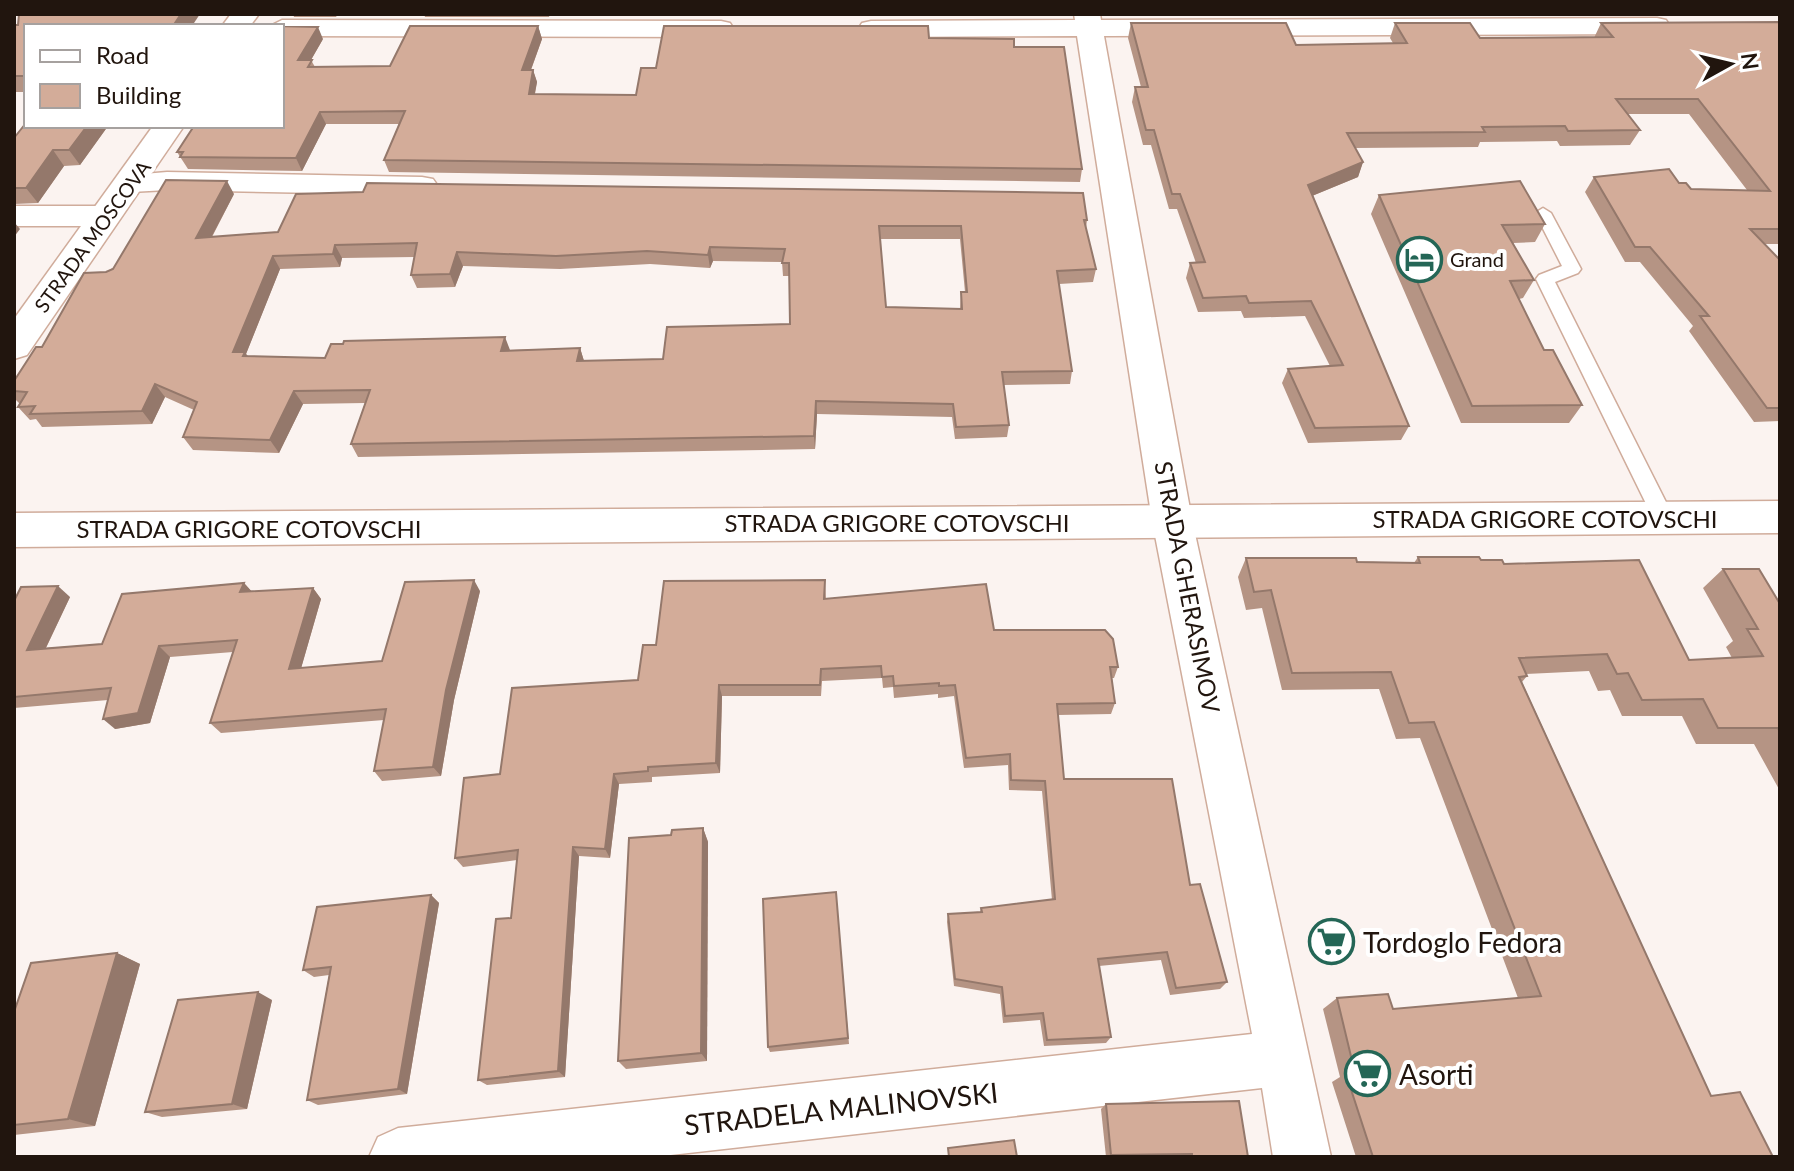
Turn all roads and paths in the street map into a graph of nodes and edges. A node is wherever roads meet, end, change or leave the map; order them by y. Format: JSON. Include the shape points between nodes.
{"nodes":[{"id":1,"x":1087,"y":22,"type":"edge"},
{"id":2,"x":1686,"y":26,"type":"edge"},
{"id":3,"x":284,"y":28,"type":"edge"},
{"id":4,"x":740,"y":29,"type":"edge"},
{"id":5,"x":851,"y":29,"type":"edge"},
{"id":6,"x":168,"y":128,"type":"edge"},
{"id":7,"x":131,"y":183,"type":"junction"},
{"id":8,"x":445,"y":187,"type":"edge"},
{"id":9,"x":1543,"y":213,"type":"edge"},
{"id":10,"x":14,"y":216,"type":"edge"},
{"id":11,"x":104,"y":216,"type":"junction"},
{"id":12,"x":14,"y":346,"type":"edge"},
{"id":13,"x":1780,"y":517,"type":"edge"},
{"id":14,"x":1663,"y":518,"type":"junction"},
{"id":15,"x":1172,"y":520,"type":"junction"},
{"id":16,"x":14,"y":530,"type":"edge"},
{"id":17,"x":1284,"y":1058,"type":"junction"},
{"id":18,"x":398,"y":1157,"type":"edge"},
{"id":19,"x":1302,"y":1157,"type":"edge"}],
"edges":[{"from":1,"to":2,"type":"street"},
{"from":1,"to":5,"type":"street"},
{"from":1,"to":15,"type":"street","name":"STRADA GHERASIMOV","via":[[1104,195]]},
{"from":3,"to":4,"type":"street"},
{"from":6,"to":7,"type":"street","name":"STRADA MOSCOVA"},
{"from":7,"to":8,"type":"street"},
{"from":7,"to":11,"type":"street","name":"STRADA MOSCOVA"},
{"from":9,"to":14,"type":"lane","via":[[1572,269],[1545,279]]},
{"from":10,"to":11,"type":"street"},
{"from":11,"to":12,"type":"street","name":"STRADA MOSCOVA"},
{"from":13,"to":14,"type":"street","name":"STRADA GRIGORE COTOVSCHI"},
{"from":14,"to":15,"type":"street","name":"STRADA GRIGORE COTOVSCHI"},
{"from":15,"to":16,"type":"street","name":"STRADA GRIGORE COTOVSCHI"},
{"from":15,"to":17,"type":"street","name":"STRADA GHERASIMOV"},
{"from":17,"to":18,"type":"street","name":"STRADELA MALINOVSKI"},
{"from":17,"to":19,"type":"street","name":"STRADA GHERASIMOV"}]}
